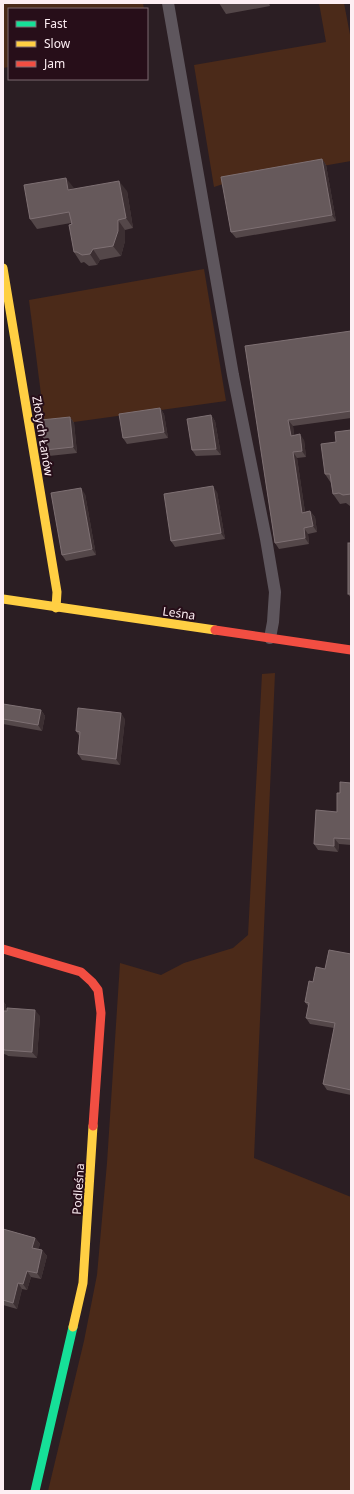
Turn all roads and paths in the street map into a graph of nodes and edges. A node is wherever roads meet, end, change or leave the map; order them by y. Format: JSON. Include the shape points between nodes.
{"nodes":[{"id":1,"x":168,"y":3,"type":"edge"},
{"id":2,"x":3,"y":268,"type":"edge"},
{"id":3,"x":3,"y":599,"type":"edge"},
{"id":4,"x":56,"y":608,"type":"junction"},
{"id":5,"x":270,"y":638,"type":"junction"},
{"id":6,"x":351,"y":650,"type":"edge"},
{"id":7,"x":3,"y":949,"type":"edge"},
{"id":8,"x":35,"y":1491,"type":"edge"}],
"edges":[{"from":1,"to":5,"type":"lane","via":[[233,375],[275,592]]},
{"from":2,"to":4,"type":"street","name":"Złotych Łanów","via":[[57,592]]},
{"from":3,"to":4,"type":"street","name":"Leśna"},
{"from":4,"to":5,"type":"street","name":"Leśna"},
{"from":5,"to":6,"type":"street","name":"Leśna"},
{"from":7,"to":8,"type":"street","name":"Podleśna","via":[[81,972],[92,980],[100,991],[101,1013],[83,1283]]}]}
